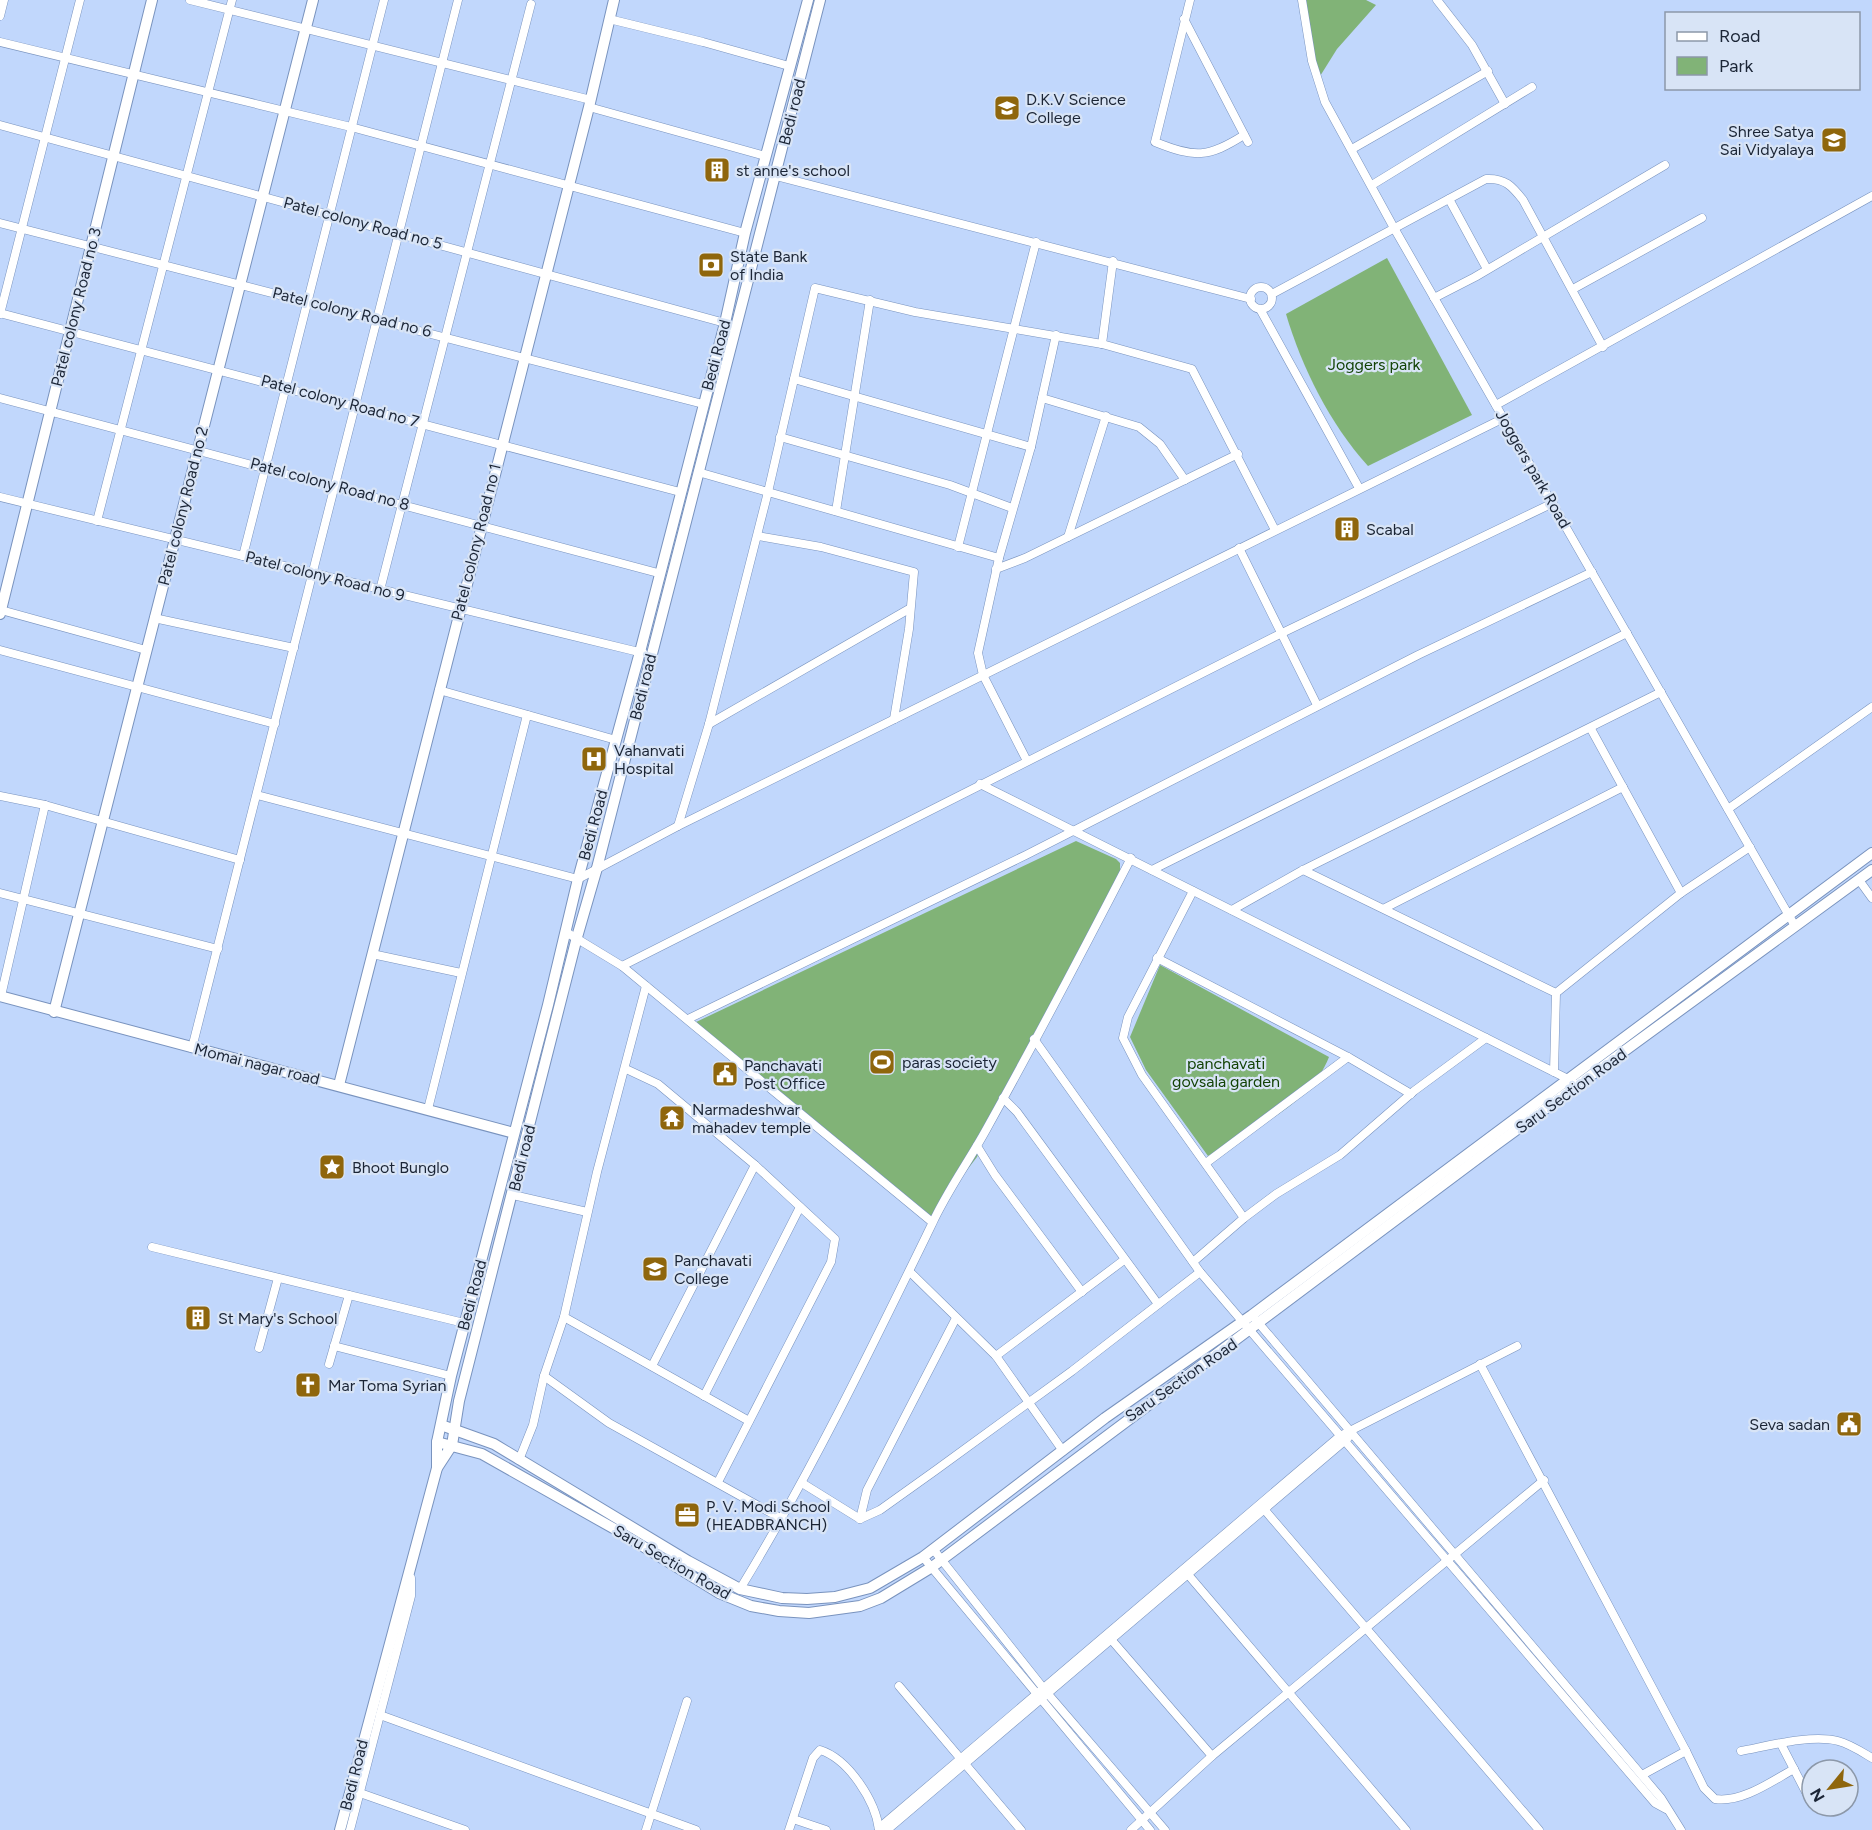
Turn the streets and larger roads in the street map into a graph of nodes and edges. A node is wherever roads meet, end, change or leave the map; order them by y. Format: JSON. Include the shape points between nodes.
{"nodes":[{"id":1,"x":4,"y":0,"type":"edge"},
{"id":2,"x":80,"y":0,"type":"edge"},
{"id":3,"x":152,"y":0,"type":"edge"},
{"id":4,"x":190,"y":0,"type":"edge"},
{"id":5,"x":232,"y":0,"type":"edge"},
{"id":6,"x":313,"y":0,"type":"edge"},
{"id":7,"x":384,"y":0,"type":"edge"},
{"id":8,"x":458,"y":0,"type":"edge"},
{"id":9,"x":614,"y":0,"type":"edge"},
{"id":10,"x":808,"y":0,"type":"edge"},
{"id":11,"x":820,"y":0,"type":"edge"},
{"id":12,"x":1190,"y":0,"type":"edge"},
{"id":13,"x":1302,"y":0,"type":"edge"},
{"id":14,"x":1437,"y":0,"type":"edge"},
{"id":15,"x":531,"y":4,"type":"dead end"},
{"id":16,"x":229,"y":10,"type":"junction"},
{"id":17,"x":0,"y":16,"type":"edge"},
{"id":18,"x":609,"y":19,"type":"junction"},
{"id":19,"x":1184,"y":19,"type":"junction"},
{"id":20,"x":306,"y":29,"type":"junction"},
{"id":21,"x":0,"y":42,"type":"edge"},
{"id":22,"x":373,"y":47,"type":"junction"},
{"id":23,"x":66,"y":58,"type":"junction"},
{"id":24,"x":443,"y":63,"type":"junction"},
{"id":25,"x":789,"y":66,"type":"junction"},
{"id":26,"x":1488,"y":71,"type":"junction"},
{"id":27,"x":134,"y":74,"type":"junction"},
{"id":28,"x":511,"y":81,"type":"junction"},
{"id":29,"x":1532,"y":87,"type":"dead end"},
{"id":30,"x":206,"y":92,"type":"junction"},
{"id":31,"x":590,"y":104,"type":"junction"},
{"id":32,"x":1505,"y":104,"type":"junction"},
{"id":33,"x":284,"y":111,"type":"junction"},
{"id":34,"x":0,"y":125,"type":"edge"},
{"id":35,"x":351,"y":128,"type":"junction"},
{"id":36,"x":45,"y":137,"type":"junction"},
{"id":37,"x":422,"y":147,"type":"junction"},
{"id":38,"x":1352,"y":149,"type":"junction"},
{"id":39,"x":114,"y":156,"type":"junction"},
{"id":40,"x":765,"y":156,"type":"junction"},
{"id":41,"x":491,"y":165,"type":"junction"},
{"id":42,"x":1665,"y":165,"type":"dead end"},
{"id":43,"x":761,"y":172,"type":"junction"},
{"id":44,"x":186,"y":175,"type":"junction"},
{"id":45,"x":776,"y":175,"type":"junction"},
{"id":46,"x":1372,"y":185,"type":"junction"},
{"id":47,"x":568,"y":186,"type":"junction"},
{"id":48,"x":262,"y":196,"type":"junction"},
{"id":49,"x":1872,"y":196,"type":"edge"},
{"id":50,"x":1449,"y":199,"type":"junction"},
{"id":51,"x":328,"y":214,"type":"junction"},
{"id":52,"x":1702,"y":218,"type":"dead end"},
{"id":53,"x":0,"y":223,"type":"edge"},
{"id":54,"x":21,"y":228,"type":"junction"},
{"id":55,"x":1394,"y":228,"type":"junction"},
{"id":56,"x":400,"y":233,"type":"junction"},
{"id":57,"x":745,"y":233,"type":"junction"},
{"id":58,"x":1544,"y":236,"type":"junction"},
{"id":59,"x":1036,"y":242,"type":"junction"},
{"id":60,"x":92,"y":245,"type":"junction"},
{"id":61,"x":468,"y":252,"type":"junction"},
{"id":62,"x":1113,"y":261,"type":"junction"},
{"id":63,"x":163,"y":264,"type":"junction"},
{"id":64,"x":1488,"y":269,"type":"junction"},
{"id":65,"x":545,"y":273,"type":"junction"},
{"id":66,"x":240,"y":283,"type":"junction"},
{"id":67,"x":1573,"y":289,"type":"junction"},
{"id":68,"x":1272,"y":294,"type":"junction"},
{"id":69,"x":1434,"y":298,"type":"junction"},
{"id":70,"x":1251,"y":299,"type":"junction"},
{"id":71,"x":870,"y":300,"type":"junction"},
{"id":72,"x":308,"y":301,"type":"junction"},
{"id":73,"x":1260,"y":309,"type":"junction"},
{"id":74,"x":0,"y":313,"type":"edge"},
{"id":75,"x":378,"y":319,"type":"junction"},
{"id":76,"x":725,"y":323,"type":"junction"},
{"id":77,"x":1015,"y":328,"type":"junction"},
{"id":78,"x":70,"y":331,"type":"junction"},
{"id":79,"x":1056,"y":335,"type":"junction"},
{"id":80,"x":446,"y":336,"type":"junction"},
{"id":81,"x":1102,"y":344,"type":"junction"},
{"id":82,"x":1603,"y":347,"type":"junction"},
{"id":83,"x":141,"y":350,"type":"junction"},
{"id":84,"x":524,"y":356,"type":"junction"},
{"id":85,"x":218,"y":370,"type":"junction"},
{"id":86,"x":794,"y":379,"type":"junction"},
{"id":87,"x":286,"y":387,"type":"junction"},
{"id":88,"x":854,"y":396,"type":"junction"},
{"id":89,"x":0,"y":398,"type":"edge"},
{"id":90,"x":1042,"y":398,"type":"junction"},
{"id":91,"x":703,"y":404,"type":"junction"},
{"id":92,"x":1496,"y":405,"type":"junction"},
{"id":93,"x":356,"y":406,"type":"junction"},
{"id":94,"x":50,"y":411,"type":"junction"},
{"id":95,"x":1106,"y":416,"type":"junction"},
{"id":96,"x":1504,"y":418,"type":"junction"},
{"id":97,"x":425,"y":424,"type":"junction"},
{"id":98,"x":122,"y":429,"type":"junction"},
{"id":99,"x":988,"y":435,"type":"junction"},
{"id":100,"x":780,"y":437,"type":"junction"},
{"id":101,"x":502,"y":444,"type":"junction"},
{"id":102,"x":1031,"y":447,"type":"junction"},
{"id":103,"x":198,"y":449,"type":"junction"},
{"id":104,"x":844,"y":454,"type":"junction"},
{"id":105,"x":1238,"y":454,"type":"junction"},
{"id":106,"x":266,"y":468,"type":"junction"},
{"id":107,"x":698,"y":472,"type":"junction"},
{"id":108,"x":1185,"y":480,"type":"junction"},
{"id":109,"x":336,"y":486,"type":"junction"},
{"id":110,"x":1359,"y":488,"type":"junction"},
{"id":111,"x":680,"y":492,"type":"junction"},
{"id":112,"x":768,"y":492,"type":"junction"},
{"id":113,"x":973,"y":492,"type":"junction"},
{"id":114,"x":0,"y":497,"type":"edge"},
{"id":115,"x":1552,"y":503,"type":"junction"},
{"id":116,"x":27,"y":504,"type":"junction"},
{"id":117,"x":403,"y":504,"type":"junction"},
{"id":118,"x":1012,"y":508,"type":"junction"},
{"id":119,"x":836,"y":511,"type":"junction"},
{"id":120,"x":97,"y":521,"type":"junction"},
{"id":121,"x":481,"y":524,"type":"junction"},
{"id":122,"x":1275,"y":530,"type":"junction"},
{"id":123,"x":758,"y":536,"type":"junction"},
{"id":124,"x":1068,"y":537,"type":"junction"},
{"id":125,"x":175,"y":540,"type":"junction"},
{"id":126,"x":958,"y":547,"type":"junction"},
{"id":127,"x":1239,"y":548,"type":"junction"},
{"id":128,"x":243,"y":556,"type":"junction"},
{"id":129,"x":999,"y":558,"type":"junction"},
{"id":130,"x":996,"y":569,"type":"junction"},
{"id":131,"x":1592,"y":572,"type":"junction"},
{"id":132,"x":313,"y":573,"type":"junction"},
{"id":133,"x":658,"y":573,"type":"junction"},
{"id":134,"x":380,"y":590,"type":"junction"},
{"id":135,"x":460,"y":609,"type":"junction"},
{"id":136,"x":909,"y":609,"type":"junction"},
{"id":137,"x":0,"y":612,"type":"edge"},
{"id":138,"x":154,"y":618,"type":"junction"},
{"id":139,"x":1282,"y":633,"type":"junction"},
{"id":140,"x":1627,"y":633,"type":"junction"},
{"id":141,"x":294,"y":648,"type":"junction"},
{"id":142,"x":0,"y":650,"type":"edge"},
{"id":143,"x":146,"y":650,"type":"junction"},
{"id":144,"x":645,"y":654,"type":"junction"},
{"id":145,"x":983,"y":675,"type":"junction"},
{"id":146,"x":136,"y":688,"type":"junction"},
{"id":147,"x":439,"y":690,"type":"junction"},
{"id":148,"x":1661,"y":692,"type":"junction"},
{"id":149,"x":1317,"y":705,"type":"junction"},
{"id":150,"x":1872,"y":707,"type":"edge"},
{"id":151,"x":527,"y":715,"type":"junction"},
{"id":152,"x":894,"y":719,"type":"junction"},
{"id":153,"x":275,"y":724,"type":"junction"},
{"id":154,"x":709,"y":724,"type":"junction"},
{"id":155,"x":1592,"y":729,"type":"junction"},
{"id":156,"x":616,"y":740,"type":"junction"},
{"id":157,"x":1027,"y":761,"type":"junction"},
{"id":158,"x":980,"y":784,"type":"junction"},
{"id":159,"x":1623,"y":787,"type":"junction"},
{"id":160,"x":257,"y":795,"type":"junction"},
{"id":161,"x":0,"y":796,"type":"edge"},
{"id":162,"x":45,"y":805,"type":"junction"},
{"id":163,"x":1728,"y":809,"type":"junction"},
{"id":164,"x":103,"y":822,"type":"junction"},
{"id":165,"x":678,"y":826,"type":"junction"},
{"id":166,"x":1076,"y":830,"type":"junction"},
{"id":167,"x":403,"y":832,"type":"junction"},
{"id":168,"x":1750,"y":847,"type":"junction"},
{"id":169,"x":1872,"y":853,"type":"edge"},
{"id":170,"x":491,"y":856,"type":"junction"},
{"id":171,"x":1131,"y":858,"type":"junction"},
{"id":172,"x":240,"y":860,"type":"junction"},
{"id":173,"x":597,"y":868,"type":"junction"},
{"id":174,"x":1152,"y":870,"type":"junction"},
{"id":175,"x":1303,"y":870,"type":"junction"},
{"id":176,"x":1872,"y":870,"type":"edge"},
{"id":177,"x":578,"y":879,"type":"junction"},
{"id":178,"x":1859,"y":880,"type":"junction"},
{"id":179,"x":1194,"y":891,"type":"junction"},
{"id":180,"x":0,"y":893,"type":"edge"},
{"id":181,"x":1681,"y":893,"type":"junction"},
{"id":182,"x":1872,"y":898,"type":"edge"},
{"id":183,"x":22,"y":899,"type":"junction"},
{"id":184,"x":1385,"y":908,"type":"junction"},
{"id":185,"x":1232,"y":910,"type":"junction"},
{"id":186,"x":80,"y":911,"type":"junction"},
{"id":187,"x":1789,"y":915,"type":"junction"},
{"id":188,"x":1796,"y":926,"type":"junction"},
{"id":189,"x":566,"y":932,"type":"junction"},
{"id":190,"x":577,"y":937,"type":"junction"},
{"id":191,"x":218,"y":949,"type":"junction"},
{"id":192,"x":372,"y":954,"type":"junction"},
{"id":193,"x":1157,"y":958,"type":"junction"},
{"id":194,"x":622,"y":966,"type":"junction"},
{"id":195,"x":461,"y":973,"type":"junction"},
{"id":196,"x":646,"y":986,"type":"junction"},
{"id":197,"x":1556,"y":993,"type":"junction"},
{"id":198,"x":0,"y":996,"type":"edge"},
{"id":199,"x":54,"y":1012,"type":"junction"},
{"id":200,"x":688,"y":1019,"type":"junction"},
{"id":201,"x":1486,"y":1038,"type":"junction"},
{"id":202,"x":1034,"y":1039,"type":"junction"},
{"id":203,"x":192,"y":1048,"type":"junction"},
{"id":204,"x":1348,"y":1057,"type":"junction"},
{"id":205,"x":626,"y":1069,"type":"junction"},
{"id":206,"x":1554,"y":1072,"type":"junction"},
{"id":207,"x":1567,"y":1079,"type":"junction"},
{"id":208,"x":339,"y":1085,"type":"junction"},
{"id":209,"x":1579,"y":1085,"type":"junction"},
{"id":210,"x":1411,"y":1094,"type":"junction"},
{"id":211,"x":1003,"y":1098,"type":"junction"},
{"id":212,"x":428,"y":1109,"type":"junction"},
{"id":213,"x":514,"y":1133,"type":"junction"},
{"id":214,"x":977,"y":1146,"type":"junction"},
{"id":215,"x":1206,"y":1163,"type":"junction"},
{"id":216,"x":754,"y":1165,"type":"junction"},
{"id":217,"x":513,"y":1195,"type":"junction"},
{"id":218,"x":800,"y":1207,"type":"junction"},
{"id":219,"x":587,"y":1212,"type":"junction"},
{"id":220,"x":1244,"y":1218,"type":"junction"},
{"id":221,"x":932,"y":1222,"type":"junction"},
{"id":222,"x":152,"y":1247,"type":"dead end"},
{"id":223,"x":1124,"y":1260,"type":"junction"},
{"id":224,"x":1193,"y":1262,"type":"junction"},
{"id":225,"x":910,"y":1272,"type":"junction"},
{"id":226,"x":1200,"y":1272,"type":"junction"},
{"id":227,"x":278,"y":1278,"type":"junction"},
{"id":228,"x":1082,"y":1292,"type":"junction"},
{"id":229,"x":349,"y":1295,"type":"junction"},
{"id":230,"x":1158,"y":1304,"type":"junction"},
{"id":231,"x":1252,"y":1315,"type":"junction"},
{"id":232,"x":564,"y":1317,"type":"junction"},
{"id":233,"x":956,"y":1318,"type":"junction"},
{"id":234,"x":1242,"y":1322,"type":"junction"},
{"id":235,"x":464,"y":1323,"type":"junction"},
{"id":236,"x":1260,"y":1324,"type":"junction"},
{"id":237,"x":1250,"y":1331,"type":"junction"},
{"id":238,"x":334,"y":1346,"type":"junction"},
{"id":239,"x":1517,"y":1346,"type":"dead end"},
{"id":240,"x":260,"y":1348,"type":"dead end"},
{"id":241,"x":996,"y":1356,"type":"junction"},
{"id":242,"x":328,"y":1364,"type":"dead end"},
{"id":243,"x":1480,"y":1364,"type":"junction"},
{"id":244,"x":652,"y":1366,"type":"junction"},
{"id":245,"x":451,"y":1376,"type":"junction"},
{"id":246,"x":544,"y":1376,"type":"junction"},
{"id":247,"x":704,"y":1396,"type":"junction"},
{"id":248,"x":1028,"y":1402,"type":"junction"},
{"id":249,"x":749,"y":1421,"type":"junction"},
{"id":250,"x":441,"y":1425,"type":"junction"},
{"id":251,"x":454,"y":1429,"type":"junction"},
{"id":252,"x":1352,"y":1432,"type":"junction"},
{"id":253,"x":1342,"y":1439,"type":"junction"},
{"id":254,"x":437,"y":1442,"type":"junction"},
{"id":255,"x":452,"y":1445,"type":"junction"},
{"id":256,"x":1063,"y":1451,"type":"junction"},
{"id":257,"x":519,"y":1460,"type":"junction"},
{"id":258,"x":437,"y":1468,"type":"junction"},
{"id":259,"x":1544,"y":1480,"type":"junction"},
{"id":260,"x":718,"y":1482,"type":"junction"},
{"id":261,"x":802,"y":1483,"type":"junction"},
{"id":262,"x":1262,"y":1506,"type":"junction"},
{"id":263,"x":782,"y":1519,"type":"junction"},
{"id":264,"x":861,"y":1519,"type":"junction"},
{"id":265,"x":933,"y":1549,"type":"junction"},
{"id":266,"x":1455,"y":1553,"type":"junction"},
{"id":267,"x":923,"y":1557,"type":"junction"},
{"id":268,"x":1446,"y":1561,"type":"junction"},
{"id":269,"x":936,"y":1563,"type":"junction"},
{"id":270,"x":410,"y":1566,"type":"junction"},
{"id":271,"x":1185,"y":1572,"type":"junction"},
{"id":272,"x":740,"y":1588,"type":"junction"},
{"id":273,"x":1365,"y":1629,"type":"junction"},
{"id":274,"x":1108,"y":1637,"type":"junction"},
{"id":275,"x":898,"y":1686,"type":"dead end"},
{"id":276,"x":1046,"y":1690,"type":"junction"},
{"id":277,"x":1288,"y":1691,"type":"junction"},
{"id":278,"x":1038,"y":1697,"type":"junction"},
{"id":279,"x":687,"y":1701,"type":"dead end"},
{"id":280,"x":380,"y":1715,"type":"junction"},
{"id":281,"x":823,"y":1741,"type":"dead end"},
{"id":282,"x":1781,"y":1744,"type":"junction"},
{"id":283,"x":1686,"y":1751,"type":"junction"},
{"id":284,"x":1741,"y":1751,"type":"dead end"},
{"id":285,"x":816,"y":1753,"type":"junction"},
{"id":286,"x":1212,"y":1756,"type":"junction"},
{"id":287,"x":1872,"y":1758,"type":"edge"},
{"id":288,"x":963,"y":1761,"type":"junction"},
{"id":289,"x":1794,"y":1769,"type":"junction"},
{"id":290,"x":1642,"y":1775,"type":"junction"},
{"id":291,"x":1800,"y":1781,"type":"edge"},
{"id":292,"x":360,"y":1793,"type":"junction"},
{"id":293,"x":1666,"y":1809,"type":"junction"},
{"id":294,"x":1150,"y":1813,"type":"junction"},
{"id":295,"x":652,"y":1814,"type":"junction"},
{"id":296,"x":793,"y":1819,"type":"junction"},
{"id":297,"x":1142,"y":1821,"type":"junction"},
{"id":298,"x":881,"y":1829,"type":"edge"},
{"id":299,"x":340,"y":1830,"type":"edge"},
{"id":300,"x":350,"y":1830,"type":"edge"},
{"id":301,"x":465,"y":1830,"type":"edge"},
{"id":302,"x":646,"y":1830,"type":"edge"},
{"id":303,"x":696,"y":1830,"type":"edge"},
{"id":304,"x":789,"y":1830,"type":"edge"},
{"id":305,"x":826,"y":1830,"type":"edge"},
{"id":306,"x":1021,"y":1830,"type":"edge"},
{"id":307,"x":1131,"y":1830,"type":"edge"},
{"id":308,"x":1150,"y":1830,"type":"edge"},
{"id":309,"x":1165,"y":1830,"type":"edge"},
{"id":310,"x":1406,"y":1830,"type":"edge"},
{"id":311,"x":1539,"y":1830,"type":"edge"},
{"id":312,"x":1681,"y":1830,"type":"edge"}],
"edges":[{"from":1,"to":17,"type":"street"},
{"from":2,"to":23,"type":"street"},
{"from":3,"to":27,"type":"street","name":"Patel colony Road no 3"},
{"from":4,"to":16,"type":"street"},
{"from":5,"to":16,"type":"street"},
{"from":6,"to":20,"type":"street","name":"Patel colony Road no 2"},
{"from":7,"to":22,"type":"street"},
{"from":8,"to":24,"type":"street"},
{"from":9,"to":18,"type":"street","name":"Patel colony Road no 1"},
{"from":10,"to":25,"type":"street","name":"Bedi Road"},
{"from":11,"to":45,"type":"street","name":"Bedi road"},
{"from":12,"to":19,"type":"street"},
{"from":13,"to":38,"type":"street","name":"Joggers park Road","via":[[1317,81]]},
{"from":14,"to":26,"type":"street"},
{"from":15,"to":28,"type":"street"},
{"from":16,"to":20,"type":"street"},
{"from":16,"to":30,"type":"street"},
{"from":18,"to":25,"type":"street"},
{"from":18,"to":31,"type":"street","name":"Patel colony Road no 1"},
{"from":19,"to":19,"type":"street","via":[[1155,142],[1187,153],[1218,152],[1246,139]]},
{"from":20,"to":22,"type":"street"},
{"from":20,"to":33,"type":"street","name":"Patel colony Road no 2"},
{"from":21,"to":23,"type":"street"},
{"from":22,"to":24,"type":"street"},
{"from":22,"to":35,"type":"street"},
{"from":23,"to":27,"type":"street"},
{"from":23,"to":36,"type":"street"},
{"from":24,"to":28,"type":"street"},
{"from":24,"to":37,"type":"street"},
{"from":25,"to":40,"type":"street","name":"Bedi Road"},
{"from":26,"to":32,"type":"street"},
{"from":26,"to":38,"type":"street"},
{"from":27,"to":30,"type":"street"},
{"from":27,"to":39,"type":"street","name":"Patel colony Road no 3"},
{"from":28,"to":31,"type":"street"},
{"from":28,"to":41,"type":"street"},
{"from":29,"to":32,"type":"street"},
{"from":30,"to":33,"type":"street"},
{"from":30,"to":44,"type":"street"},
{"from":31,"to":40,"type":"street"},
{"from":31,"to":47,"type":"street","name":"Patel colony Road no 1"},
{"from":32,"to":46,"type":"street"},
{"from":33,"to":35,"type":"street"},
{"from":33,"to":48,"type":"street","name":"Patel colony Road no 2"},
{"from":34,"to":36,"type":"street","name":"Patel colony Road no 5"},
{"from":35,"to":37,"type":"street"},
{"from":35,"to":51,"type":"street"},
{"from":36,"to":39,"type":"street","name":"Patel colony Road no 5"},
{"from":36,"to":54,"type":"street"},
{"from":37,"to":41,"type":"street"},
{"from":37,"to":56,"type":"street"},
{"from":38,"to":46,"type":"street","name":"Joggers park Road"},
{"from":39,"to":44,"type":"street","name":"Patel colony Road no 5"},
{"from":39,"to":60,"type":"street","name":"Patel colony Road no 3"},
{"from":40,"to":43,"type":"street","name":"Bedi Road"},
{"from":41,"to":47,"type":"street"},
{"from":41,"to":61,"type":"street"},
{"from":42,"to":58,"type":"street"},
{"from":43,"to":45,"type":"street"},
{"from":43,"to":57,"type":"street","name":"Bedi Road"},
{"from":44,"to":48,"type":"street","name":"Patel colony Road no 5"},
{"from":44,"to":63,"type":"street"},
{"from":45,"to":59,"type":"street"},
{"from":45,"to":107,"type":"street","name":"Bedi road"},
{"from":46,"to":55,"type":"street","name":"Joggers park Road"},
{"from":47,"to":57,"type":"street"},
{"from":47,"to":65,"type":"street","name":"Patel colony Road no 1"},
{"from":48,"to":51,"type":"street","name":"Patel colony Road no 5"},
{"from":48,"to":66,"type":"street","name":"Patel colony Road no 2"},
{"from":49,"to":82,"type":"street"},
{"from":50,"to":55,"type":"street"},
{"from":50,"to":58,"type":"street","via":[[1486,179],[1499,178],[1510,184]]},
{"from":50,"to":64,"type":"street"},
{"from":51,"to":56,"type":"street","name":"Patel colony Road no 5"},
{"from":51,"to":72,"type":"street"},
{"from":52,"to":67,"type":"street"},
{"from":53,"to":54,"type":"street","name":"Patel colony Road no 6"},
{"from":54,"to":60,"type":"street","name":"Patel colony Road no 6"},
{"from":54,"to":74,"type":"street"},
{"from":55,"to":68,"type":"street"},
{"from":55,"to":69,"type":"street","name":"Joggers park Road"},
{"from":56,"to":61,"type":"street","name":"Patel colony Road no 5"},
{"from":56,"to":75,"type":"street"},
{"from":57,"to":76,"type":"street","name":"Bedi Road"},
{"from":58,"to":64,"type":"street"},
{"from":58,"to":67,"type":"street"},
{"from":59,"to":62,"type":"street"},
{"from":59,"to":77,"type":"street"},
{"from":60,"to":63,"type":"street","name":"Patel colony Road no 6"},
{"from":60,"to":78,"type":"street","name":"Patel colony Road no 3"},
{"from":61,"to":65,"type":"street","name":"Patel colony Road no 5"},
{"from":61,"to":80,"type":"street"},
{"from":62,"to":70,"type":"street"},
{"from":62,"to":81,"type":"street"},
{"from":63,"to":66,"type":"street","name":"Patel colony Road no 6"},
{"from":63,"to":83,"type":"street"},
{"from":64,"to":69,"type":"street"},
{"from":65,"to":76,"type":"street","name":"Patel colony Road no 5"},
{"from":65,"to":84,"type":"street","name":"Patel colony Road no 1"},
{"from":66,"to":72,"type":"street","name":"Patel colony Road no 6"},
{"from":66,"to":85,"type":"street","name":"Patel colony Road no 2"},
{"from":67,"to":82,"type":"street"},
{"from":68,"to":70,"type":"street","via":[[1264,287],[1257,288]]},
{"from":68,"to":73,"type":"street","via":[[1270,304]]},
{"from":69,"to":92,"type":"street","name":"Joggers park Road"},
{"from":70,"to":73,"type":"street"},
{"from":71,"to":77,"type":"street","via":[[915,312]]},
{"from":71,"to":86,"type":"street","via":[[815,288]]},
{"from":71,"to":88,"type":"street"},
{"from":72,"to":75,"type":"street","name":"Patel colony Road no 6"},
{"from":72,"to":87,"type":"street"},
{"from":73,"to":110,"type":"street"},
{"from":74,"to":78,"type":"street","name":"Patel colony Road no 7"},
{"from":75,"to":80,"type":"street","name":"Patel colony Road no 6"},
{"from":75,"to":93,"type":"street"},
{"from":76,"to":91,"type":"street","name":"Bedi Road"},
{"from":77,"to":79,"type":"street"},
{"from":77,"to":99,"type":"street"},
{"from":78,"to":83,"type":"street","name":"Patel colony Road no 7"},
{"from":78,"to":94,"type":"street","name":"Patel colony Road no 3"},
{"from":79,"to":81,"type":"street"},
{"from":79,"to":90,"type":"street"},
{"from":80,"to":84,"type":"street","name":"Patel colony Road no 6"},
{"from":80,"to":97,"type":"street"},
{"from":81,"to":105,"type":"street","via":[[1192,369]]},
{"from":82,"to":92,"type":"street"},
{"from":83,"to":85,"type":"street","name":"Patel colony Road no 7"},
{"from":83,"to":98,"type":"street"},
{"from":84,"to":91,"type":"street","name":"Patel colony Road no 6"},
{"from":84,"to":101,"type":"street","name":"Patel colony Road no 1"},
{"from":85,"to":87,"type":"street","name":"Patel colony Road no 7"},
{"from":85,"to":103,"type":"street","name":"Patel colony Road no 2"},
{"from":86,"to":88,"type":"street"},
{"from":86,"to":100,"type":"street"},
{"from":87,"to":93,"type":"street","name":"Patel colony Road no 7"},
{"from":87,"to":106,"type":"street"},
{"from":88,"to":99,"type":"street"},
{"from":88,"to":104,"type":"street"},
{"from":89,"to":94,"type":"street","name":"Patel colony Road no 8"},
{"from":90,"to":95,"type":"street"},
{"from":90,"to":102,"type":"street"},
{"from":91,"to":111,"type":"street","name":"Bedi Road"},
{"from":92,"to":96,"type":"street","name":"Joggers park Road"},
{"from":93,"to":97,"type":"street","name":"Patel colony Road no 7"},
{"from":93,"to":109,"type":"street"},
{"from":94,"to":98,"type":"street","name":"Patel colony Road no 8"},
{"from":94,"to":116,"type":"street","name":"Patel colony Road no 3"},
{"from":95,"to":108,"type":"street","via":[[1138,427],[1153,437]]},
{"from":95,"to":124,"type":"street"},
{"from":96,"to":110,"type":"street"},
{"from":96,"to":115,"type":"street","name":"Joggers park Road"},
{"from":97,"to":101,"type":"street","name":"Patel colony Road no 7"},
{"from":97,"to":117,"type":"street"},
{"from":98,"to":103,"type":"street","name":"Patel colony Road no 8"},
{"from":98,"to":120,"type":"street"},
{"from":99,"to":102,"type":"street"},
{"from":99,"to":113,"type":"street"},
{"from":100,"to":104,"type":"street"},
{"from":100,"to":112,"type":"street"},
{"from":101,"to":111,"type":"street","name":"Patel colony Road no 7"},
{"from":101,"to":121,"type":"street","name":"Patel colony Road no 1"},
{"from":102,"to":118,"type":"street"},
{"from":103,"to":106,"type":"street","name":"Patel colony Road no 8"},
{"from":103,"to":125,"type":"street","name":"Patel colony Road no 2"},
{"from":104,"to":113,"type":"street"},
{"from":104,"to":119,"type":"street"},
{"from":105,"to":108,"type":"street"},
{"from":105,"to":122,"type":"street"},
{"from":106,"to":109,"type":"street","name":"Patel colony Road no 8"},
{"from":106,"to":128,"type":"street"},
{"from":107,"to":112,"type":"street"},
{"from":107,"to":144,"type":"street","name":"Bedi road"},
{"from":108,"to":124,"type":"street"},
{"from":109,"to":117,"type":"street","name":"Patel colony Road no 8"},
{"from":109,"to":132,"type":"street"},
{"from":110,"to":122,"type":"street"},
{"from":111,"to":133,"type":"street","name":"Bedi Road"},
{"from":112,"to":119,"type":"street"},
{"from":112,"to":123,"type":"street"},
{"from":113,"to":118,"type":"street"},
{"from":113,"to":126,"type":"street"},
{"from":114,"to":116,"type":"street","name":"Patel colony Road no 9"},
{"from":115,"to":131,"type":"street","name":"Joggers park Road"},
{"from":115,"to":139,"type":"street"},
{"from":116,"to":120,"type":"street","name":"Patel colony Road no 9"},
{"from":116,"to":137,"type":"street","name":"Patel colony Road no 3"},
{"from":117,"to":121,"type":"street","name":"Patel colony Road no 8"},
{"from":117,"to":134,"type":"street"},
{"from":118,"to":129,"type":"street"},
{"from":119,"to":126,"type":"street"},
{"from":120,"to":125,"type":"street","name":"Patel colony Road no 9"},
{"from":121,"to":133,"type":"street","name":"Patel colony Road no 8"},
{"from":121,"to":135,"type":"street","name":"Patel colony Road no 1"},
{"from":122,"to":127,"type":"street"},
{"from":123,"to":136,"type":"street","via":[[914,572]]},
{"from":123,"to":154,"type":"street"},
{"from":124,"to":130,"type":"street"},
{"from":125,"to":128,"type":"street","name":"Patel colony Road no 9"},
{"from":125,"to":138,"type":"street","name":"Patel colony Road no 2"},
{"from":126,"to":129,"type":"street"},
{"from":127,"to":139,"type":"street"},
{"from":127,"to":145,"type":"street"},
{"from":128,"to":132,"type":"street","name":"Patel colony Road no 9"},
{"from":129,"to":130,"type":"street"},
{"from":130,"to":145,"type":"street","via":[[978,653]]},
{"from":131,"to":140,"type":"street","name":"Joggers park Road"},
{"from":131,"to":149,"type":"street"},
{"from":132,"to":134,"type":"street","name":"Patel colony Road no 9"},
{"from":132,"to":141,"type":"street"},
{"from":133,"to":144,"type":"street","name":"Bedi Road"},
{"from":134,"to":135,"type":"street","name":"Patel colony Road no 9"},
{"from":135,"to":144,"type":"street","name":"Patel colony Road no 9"},
{"from":135,"to":147,"type":"street","name":"Patel colony Road no 1"},
{"from":136,"to":152,"type":"street"},
{"from":136,"to":154,"type":"street"},
{"from":137,"to":143,"type":"street"},
{"from":138,"to":141,"type":"street"},
{"from":138,"to":143,"type":"street","name":"Patel colony Road no 2"},
{"from":139,"to":149,"type":"street"},
{"from":139,"to":157,"type":"street"},
{"from":140,"to":148,"type":"street","name":"Joggers park Road"},
{"from":140,"to":174,"type":"street"},
{"from":141,"to":153,"type":"street"},
{"from":142,"to":146,"type":"street"},
{"from":143,"to":146,"type":"street","name":"Patel colony Road no 2"},
{"from":144,"to":156,"type":"street","name":"Bedi Road"},
{"from":144,"to":173,"type":"street","name":"Bedi road"},
{"from":145,"to":152,"type":"street"},
{"from":145,"to":157,"type":"street"},
{"from":146,"to":153,"type":"street"},
{"from":146,"to":164,"type":"street","name":"Patel colony Road no 2"},
{"from":147,"to":151,"type":"street"},
{"from":147,"to":167,"type":"street","name":"Patel colony Road no 1"},
{"from":148,"to":155,"type":"street"},
{"from":148,"to":163,"type":"street","name":"Joggers park Road"},
{"from":149,"to":166,"type":"street"},
{"from":150,"to":163,"type":"street"},
{"from":151,"to":156,"type":"street"},
{"from":151,"to":170,"type":"street"},
{"from":152,"to":165,"type":"street"},
{"from":153,"to":160,"type":"street"},
{"from":154,"to":165,"type":"street"},
{"from":155,"to":159,"type":"street"},
{"from":155,"to":175,"type":"street"},
{"from":156,"to":177,"type":"street","name":"Bedi Road"},
{"from":157,"to":158,"type":"street"},
{"from":158,"to":166,"type":"street"},
{"from":158,"to":194,"type":"street"},
{"from":159,"to":181,"type":"street"},
{"from":159,"to":184,"type":"street"},
{"from":160,"to":167,"type":"street"},
{"from":160,"to":172,"type":"street"},
{"from":161,"to":162,"type":"street"},
{"from":162,"to":164,"type":"street"},
{"from":162,"to":183,"type":"street"},
{"from":163,"to":168,"type":"street","name":"Joggers park Road"},
{"from":164,"to":172,"type":"street"},
{"from":164,"to":186,"type":"street","name":"Patel colony Road no 2"},
{"from":165,"to":173,"type":"street"},
{"from":166,"to":171,"type":"street"},
{"from":166,"to":200,"type":"street"},
{"from":167,"to":170,"type":"street"},
{"from":167,"to":192,"type":"street","name":"Patel colony Road no 1"},
{"from":168,"to":181,"type":"street"},
{"from":168,"to":187,"type":"street","name":"Joggers park Road"},
{"from":169,"to":187,"type":"street","name":"Saru Section Road"},
{"from":170,"to":177,"type":"street"},
{"from":170,"to":195,"type":"street"},
{"from":171,"to":174,"type":"street"},
{"from":171,"to":202,"type":"street"},
{"from":172,"to":191,"type":"street"},
{"from":173,"to":177,"type":"street"},
{"from":173,"to":190,"type":"street","name":"Bedi road"},
{"from":174,"to":179,"type":"street"},
{"from":175,"to":184,"type":"street"},
{"from":175,"to":185,"type":"street"},
{"from":176,"to":178,"type":"street","name":"Saru Section Road"},
{"from":177,"to":189,"type":"street","name":"Bedi Road"},
{"from":178,"to":182,"type":"street"},
{"from":178,"to":188,"type":"street","name":"Saru Section Road"},
{"from":179,"to":185,"type":"street"},
{"from":179,"to":193,"type":"street"},
{"from":180,"to":183,"type":"street"},
{"from":181,"to":197,"type":"street"},
{"from":183,"to":186,"type":"street"},
{"from":183,"to":198,"type":"street"},
{"from":184,"to":197,"type":"street"},
{"from":185,"to":201,"type":"street"},
{"from":186,"to":191,"type":"street"},
{"from":186,"to":199,"type":"street","name":"Patel colony Road no 2"},
{"from":187,"to":188,"type":"street","name":"Joggers park Road"},
{"from":187,"to":207,"type":"street","name":"Saru Section Road"},
{"from":188,"to":209,"type":"street","name":"Saru Section Road"},
{"from":189,"to":190,"type":"street"},
{"from":189,"to":213,"type":"street","name":"Bedi Road"},
{"from":190,"to":194,"type":"street"},
{"from":190,"to":217,"type":"street","name":"Bedi road"},
{"from":191,"to":203,"type":"street"},
{"from":192,"to":195,"type":"street"},
{"from":192,"to":208,"type":"street","name":"Patel colony Road no 1"},
{"from":193,"to":204,"type":"street"},
{"from":193,"to":215,"type":"street","via":[[1128,1017],[1123,1038],[1142,1075]]},
{"from":194,"to":196,"type":"street"},
{"from":195,"to":212,"type":"street"},
{"from":196,"to":200,"type":"street"},
{"from":196,"to":205,"type":"street"},
{"from":197,"to":206,"type":"street"},
{"from":198,"to":199,"type":"street","name":"Momai nagar road"},
{"from":199,"to":203,"type":"street","name":"Momai nagar road"},
{"from":200,"to":221,"type":"street"},
{"from":201,"to":206,"type":"street"},
{"from":201,"to":210,"type":"street"},
{"from":202,"to":211,"type":"street"},
{"from":202,"to":224,"type":"street"},
{"from":203,"to":208,"type":"street","name":"Momai nagar road"},
{"from":204,"to":210,"type":"street"},
{"from":204,"to":215,"type":"street"},
{"from":205,"to":216,"type":"street","via":[[658,1084]]},
{"from":205,"to":219,"type":"street"},
{"from":206,"to":207,"type":"street"},
{"from":207,"to":209,"type":"street"},
{"from":207,"to":231,"type":"street","name":"Saru Section Road"},
{"from":208,"to":212,"type":"street","name":"Momai nagar road"},
{"from":209,"to":236,"type":"street","name":"Saru Section Road"},
{"from":210,"to":220,"type":"street","via":[[1340,1155]]},
{"from":211,"to":214,"type":"street"},
{"from":211,"to":223,"type":"street"},
{"from":212,"to":213,"type":"street","name":"Momai nagar road"},
{"from":213,"to":235,"type":"street","name":"Bedi Road"},
{"from":214,"to":221,"type":"street"},
{"from":214,"to":228,"type":"street","via":[[994,1175]]},
{"from":215,"to":220,"type":"street"},
{"from":216,"to":218,"type":"street"},
{"from":216,"to":244,"type":"street"},
{"from":217,"to":219,"type":"street"},
{"from":217,"to":251,"type":"street","name":"Bedi road"},
{"from":218,"to":247,"type":"street"},
{"from":218,"to":249,"type":"street","via":[[835,1239],[831,1262]]},
{"from":219,"to":232,"type":"street"},
{"from":220,"to":224,"type":"street"},
{"from":221,"to":225,"type":"street"},
{"from":222,"to":227,"type":"street"},
{"from":223,"to":228,"type":"street"},
{"from":223,"to":230,"type":"street"},
{"from":224,"to":226,"type":"street"},
{"from":225,"to":233,"type":"street"},
{"from":225,"to":261,"type":"street"},
{"from":226,"to":230,"type":"street"},
{"from":226,"to":234,"type":"street"},
{"from":227,"to":229,"type":"street"},
{"from":227,"to":240,"type":"street"},
{"from":228,"to":241,"type":"street"},
{"from":229,"to":235,"type":"street"},
{"from":229,"to":238,"type":"street"},
{"from":230,"to":248,"type":"street"},
{"from":231,"to":234,"type":"street","name":"Saru Section Road"},
{"from":231,"to":236,"type":"street"},
{"from":232,"to":244,"type":"street"},
{"from":232,"to":246,"type":"street"},
{"from":233,"to":241,"type":"street"},
{"from":233,"to":264,"type":"street","via":[[867,1490]]},
{"from":234,"to":237,"type":"street"},
{"from":234,"to":256,"type":"street","name":"Saru Section Road"},
{"from":235,"to":245,"type":"street","name":"Bedi Road"},
{"from":236,"to":237,"type":"street","name":"Saru Section Road"},
{"from":236,"to":252,"type":"street"},
{"from":237,"to":253,"type":"street"},
{"from":237,"to":269,"type":"street","name":"Saru Section Road","via":[[1108,1432]]},
{"from":238,"to":242,"type":"street"},
{"from":238,"to":245,"type":"street"},
{"from":239,"to":243,"type":"street"},
{"from":241,"to":248,"type":"street"},
{"from":243,"to":252,"type":"street"},
{"from":243,"to":259,"type":"street"},
{"from":244,"to":247,"type":"street"},
{"from":245,"to":250,"type":"street","name":"Bedi Road"},
{"from":246,"to":257,"type":"street","via":[[533,1425]]},
{"from":246,"to":260,"type":"street","via":[[609,1424]]},
{"from":247,"to":249,"type":"street"},
{"from":248,"to":256,"type":"street"},
{"from":248,"to":264,"type":"street","via":[[880,1510]]},
{"from":249,"to":260,"type":"street"},
{"from":250,"to":251,"type":"street","name":"Saru Section Road"},
{"from":250,"to":254,"type":"street","name":"Bedi Road"},
{"from":251,"to":255,"type":"street","name":"Bedi road"},
{"from":251,"to":257,"type":"street","name":"Saru Section Road","via":[[494,1444]]},
{"from":252,"to":253,"type":"street"},
{"from":252,"to":266,"type":"street"},
{"from":253,"to":262,"type":"street"},
{"from":253,"to":268,"type":"street"},
{"from":254,"to":255,"type":"street","name":"Saru Section Road"},
{"from":254,"to":258,"type":"street","name":"Bedi Road"},
{"from":255,"to":258,"type":"street","name":"Bedi Road"},
{"from":255,"to":269,"type":"street","name":"Saru Section Road","via":[[500,1463],[719,1593],[751,1606],[809,1613],[860,1606],[881,1598]]},
{"from":256,"to":265,"type":"street","name":"Saru Section Road"},
{"from":257,"to":272,"type":"street","name":"Saru Section Road"},
{"from":258,"to":270,"type":"street","name":"Bedi Road"},
{"from":259,"to":266,"type":"street"},
{"from":259,"to":283,"type":"street"},
{"from":260,"to":263,"type":"street"},
{"from":261,"to":263,"type":"street"},
{"from":261,"to":264,"type":"street"},
{"from":262,"to":271,"type":"street"},
{"from":262,"to":273,"type":"street"},
{"from":263,"to":272,"type":"street"},
{"from":265,"to":267,"type":"street","name":"Saru Section Road"},
{"from":265,"to":269,"type":"street"},
{"from":266,"to":268,"type":"street"},
{"from":266,"to":290,"type":"street"},
{"from":267,"to":269,"type":"street"},
{"from":267,"to":272,"type":"street","name":"Saru Section Road","via":[[870,1588],[835,1597],[782,1598]]},
{"from":268,"to":273,"type":"street"},
{"from":268,"to":293,"type":"street","via":[[1655,1803]]},
{"from":269,"to":276,"type":"street"},
{"from":269,"to":278,"type":"street"},
{"from":270,"to":280,"type":"street","via":[[411,1596]]},
{"from":270,"to":299,"type":"street","name":"Bedi Road"},
{"from":271,"to":274,"type":"street"},
{"from":271,"to":277,"type":"street"},
{"from":273,"to":277,"type":"street"},
{"from":273,"to":311,"type":"street"},
{"from":274,"to":276,"type":"street"},
{"from":274,"to":286,"type":"street"},
{"from":275,"to":288,"type":"street"},
{"from":276,"to":278,"type":"street"},
{"from":276,"to":294,"type":"street"},
{"from":277,"to":286,"type":"street"},
{"from":277,"to":310,"type":"street"},
{"from":278,"to":288,"type":"street"},
{"from":278,"to":297,"type":"street"},
{"from":279,"to":295,"type":"street"},
{"from":280,"to":292,"type":"street"},
{"from":280,"to":295,"type":"street"},
{"from":281,"to":285,"type":"street"},
{"from":282,"to":284,"type":"street"},
{"from":282,"to":287,"type":"street","via":[[1839,1741]]},
{"from":282,"to":289,"type":"street"},
{"from":283,"to":289,"type":"street","via":[[1704,1788],[1715,1799],[1747,1793]]},
{"from":283,"to":290,"type":"street"},
{"from":285,"to":296,"type":"street"},
{"from":285,"to":298,"type":"street","via":[[826,1752],[844,1767],[869,1800]]},
{"from":286,"to":294,"type":"street"},
{"from":288,"to":298,"type":"street"},
{"from":288,"to":306,"type":"street"},
{"from":289,"to":291,"type":"street"},
{"from":290,"to":293,"type":"street"},
{"from":292,"to":300,"type":"street"},
{"from":292,"to":301,"type":"street"},
{"from":293,"to":312,"type":"street"},
{"from":294,"to":297,"type":"street"},
{"from":294,"to":309,"type":"street"},
{"from":295,"to":302,"type":"street"},
{"from":295,"to":303,"type":"street"},
{"from":296,"to":304,"type":"street"},
{"from":296,"to":305,"type":"street"},
{"from":297,"to":307,"type":"street"},
{"from":297,"to":308,"type":"street"}]}
